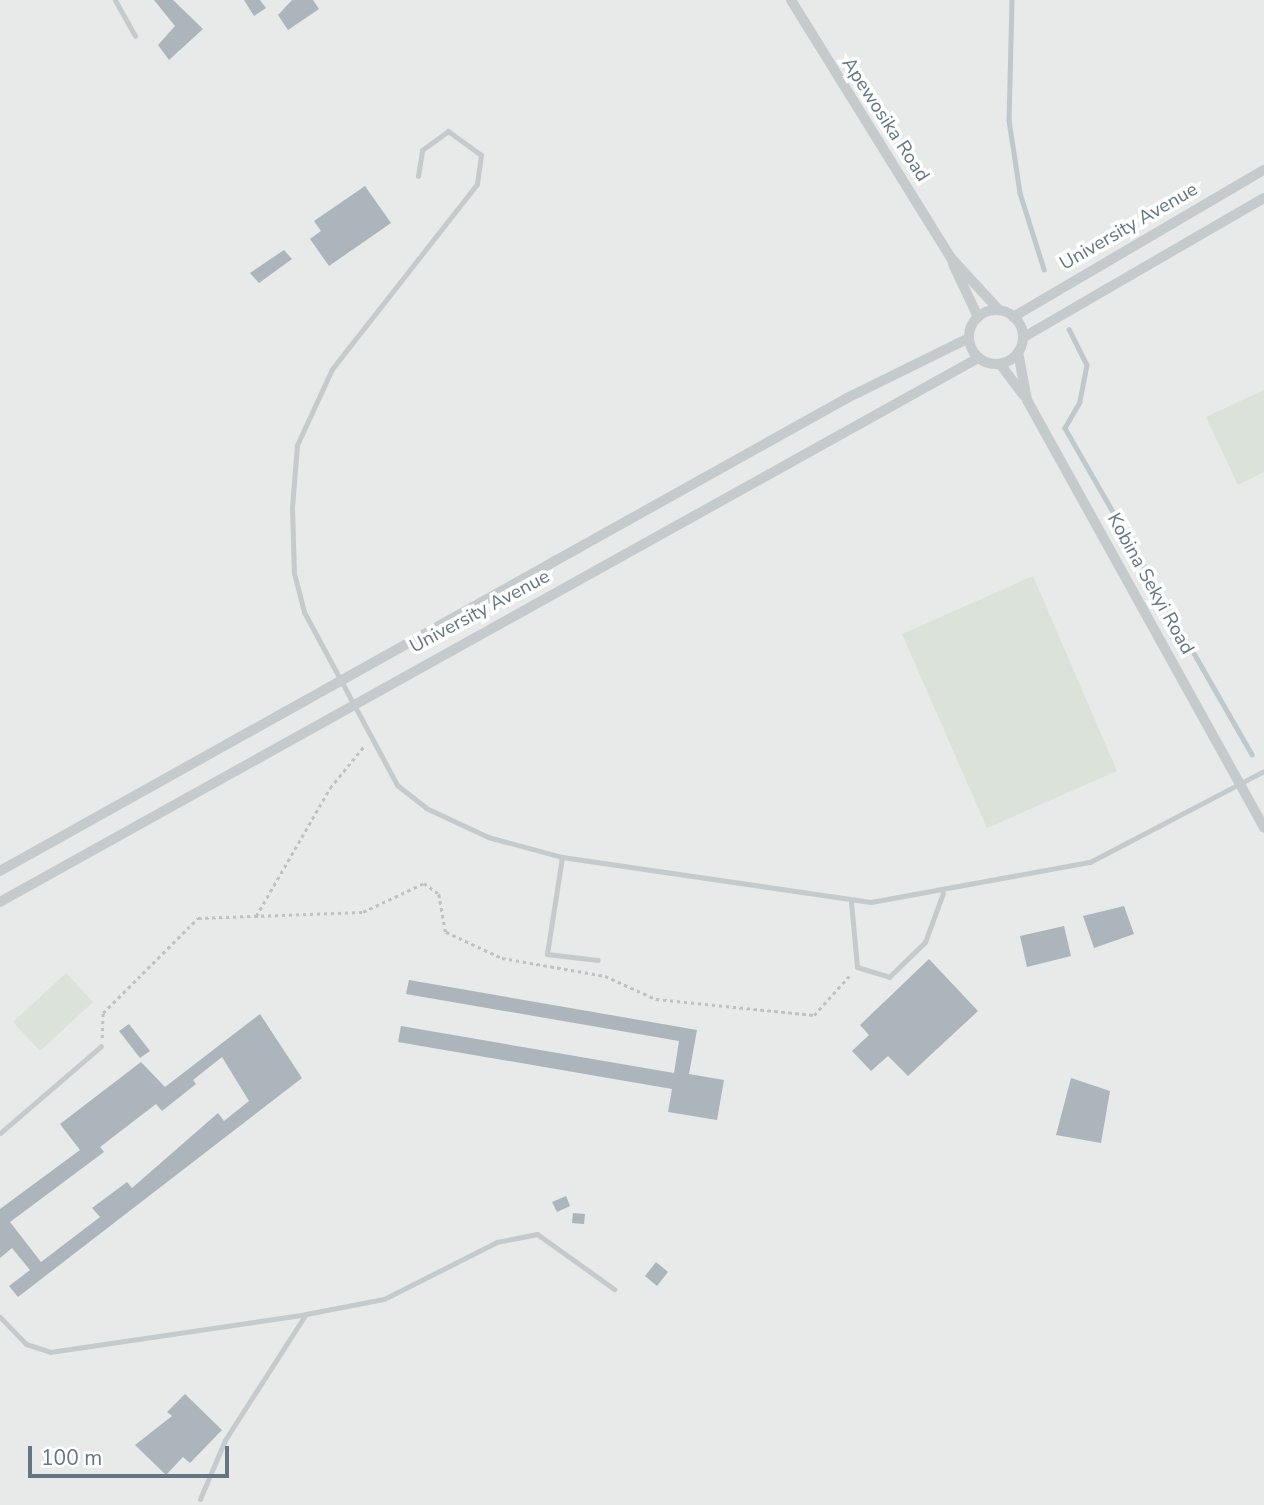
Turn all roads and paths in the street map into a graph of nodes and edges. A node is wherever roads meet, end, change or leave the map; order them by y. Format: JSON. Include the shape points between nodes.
{"nodes":[{"id":1,"x":115,"y":0,"type":"edge"},
{"id":2,"x":791,"y":0,"type":"edge"},
{"id":3,"x":135,"y":36,"type":"dead end"},
{"id":4,"x":1264,"y":170,"type":"edge"},
{"id":5,"x":418,"y":176,"type":"dead end"},
{"id":6,"x":1264,"y":198,"type":"edge"},
{"id":7,"x":951,"y":258,"type":"junction"},
{"id":8,"x":999,"y":310,"type":"junction"},
{"id":9,"x":978,"y":317,"type":"junction"},
{"id":10,"x":1013,"y":317,"type":"junction"},
{"id":11,"x":1024,"y":337,"type":"junction"},
{"id":12,"x":969,"y":338,"type":"junction"},
{"id":13,"x":1018,"y":352,"type":"junction"},
{"id":14,"x":978,"y":358,"type":"junction"},
{"id":15,"x":1000,"y":364,"type":"junction"},
{"id":16,"x":1027,"y":400,"type":"junction"},
{"id":17,"x":344,"y":676,"type":"junction"},
{"id":18,"x":352,"y":701,"type":"junction"},
{"id":19,"x":373,"y":735,"type":"junction"},
{"id":20,"x":1264,"y":771,"type":"edge"},
{"id":21,"x":1241,"y":784,"type":"junction"},
{"id":22,"x":1264,"y":828,"type":"edge"},
{"id":23,"x":562,"y":857,"type":"junction"},
{"id":24,"x":0,"y":871,"type":"edge"},
{"id":25,"x":943,"y":893,"type":"junction"},
{"id":26,"x":0,"y":902,"type":"edge"},
{"id":27,"x":851,"y":902,"type":"junction"},
{"id":28,"x":256,"y":916,"type":"junction"},
{"id":29,"x":598,"y":960,"type":"dead end"},
{"id":30,"x":858,"y":967,"type":"junction"},
{"id":31,"x":102,"y":1046,"type":"joint"},
{"id":32,"x":0,"y":1133,"type":"edge"},
{"id":33,"x":614,"y":1289,"type":"dead end"},
{"id":34,"x":306,"y":1314,"type":"junction"},
{"id":35,"x":0,"y":1317,"type":"edge"},
{"id":36,"x":200,"y":1499,"type":"dead end"}],
"edges":[{"from":1,"to":3,"type":"lane"},
{"from":2,"to":7,"type":"street","name":"Apewosika Road"},
{"from":4,"to":10,"type":"street","name":"University Avenue"},
{"from":5,"to":17,"type":"lane","via":[[422,149],[448,131],[462,135],[481,155],[477,184],[332,369],[297,445],[294,573],[304,612]]},
{"from":6,"to":11,"type":"street"},
{"from":7,"to":8,"type":"street"},
{"from":7,"to":9,"type":"street"},
{"from":8,"to":9,"type":"street"},
{"from":8,"to":10,"type":"street"},
{"from":9,"to":12,"type":"street"},
{"from":10,"to":11,"type":"street"},
{"from":11,"to":13,"type":"street"},
{"from":12,"to":14,"type":"street"},
{"from":12,"to":17,"type":"street","name":"University Avenue"},
{"from":13,"to":15,"type":"street"},
{"from":13,"to":16,"type":"street","name":"Kobina Sekyi Road"},
{"from":14,"to":15,"type":"street"},
{"from":14,"to":18,"type":"street","name":"University Avenue"},
{"from":15,"to":16,"type":"street"},
{"from":16,"to":21,"type":"street","name":"Kobina Sekyi Road"},
{"from":17,"to":18,"type":"lane"},
{"from":17,"to":24,"type":"street","name":"University Avenue"},
{"from":18,"to":19,"type":"lane"},
{"from":18,"to":26,"type":"street","name":"University Avenue"},
{"from":19,"to":23,"type":"lane","via":[[397,785],[426,808],[488,837]]},
{"from":19,"to":28,"type":"path","via":[[330,789]]},
{"from":20,"to":21,"type":"lane"},
{"from":21,"to":22,"type":"street","name":"Kobina Sekyi Road"},
{"from":21,"to":25,"type":"lane","via":[[1090,862]]},
{"from":23,"to":27,"type":"lane"},
{"from":23,"to":29,"type":"lane","via":[[547,954]]},
{"from":25,"to":27,"type":"lane"},
{"from":25,"to":30,"type":"lane","via":[[925,942],[889,977]]},
{"from":27,"to":30,"type":"lane"},
{"from":28,"to":30,"type":"path","via":[[363,912],[424,883],[439,894],[446,932],[502,958],[605,976],[656,999],[722,1001],[789,1017],[814,1016]]},
{"from":28,"to":31,"type":"path","via":[[198,918],[103,1013]]},
{"from":31,"to":32,"type":"lane"},
{"from":33,"to":34,"type":"lane","via":[[537,1234],[516,1235],[384,1299]]},
{"from":34,"to":35,"type":"lane","via":[[50,1352],[26,1344]]},
{"from":34,"to":36,"type":"lane","via":[[225,1440]]}]}
